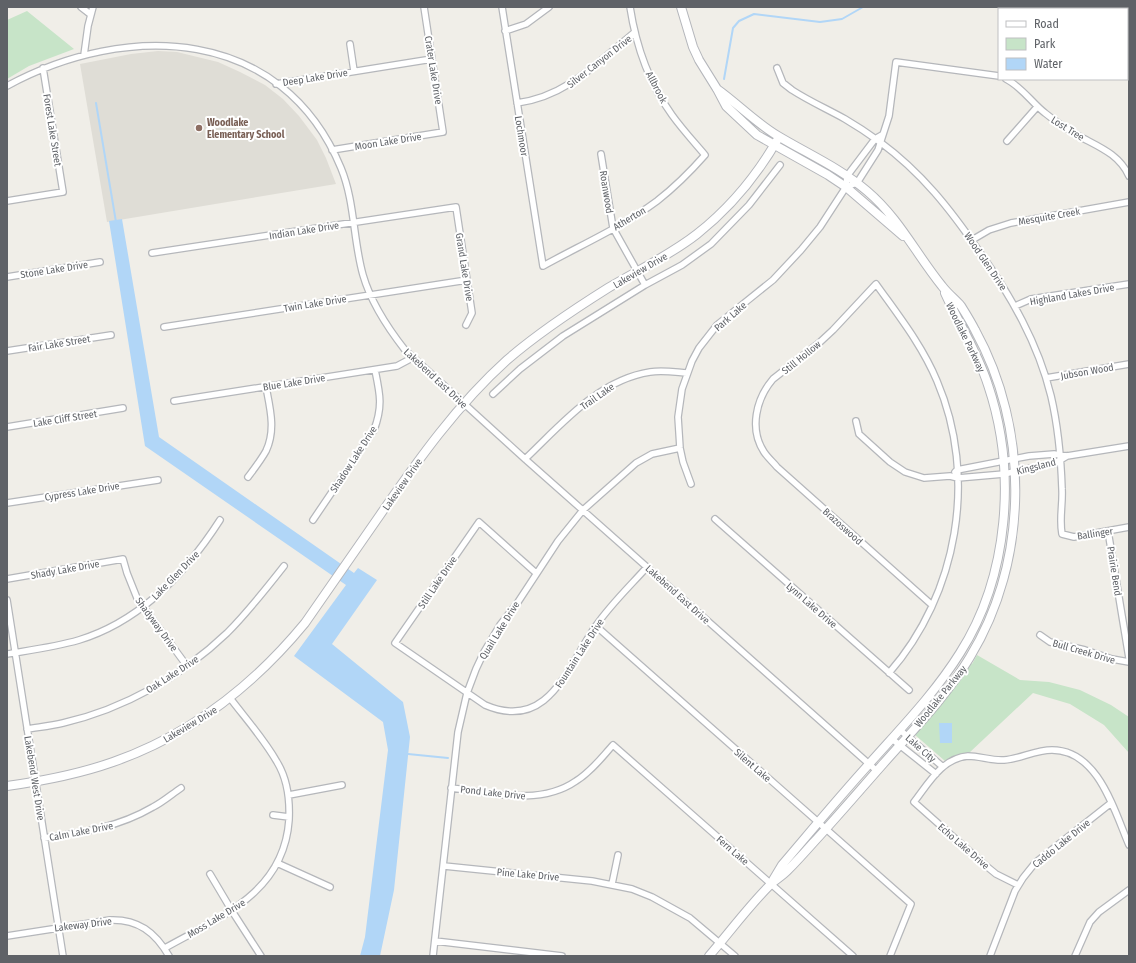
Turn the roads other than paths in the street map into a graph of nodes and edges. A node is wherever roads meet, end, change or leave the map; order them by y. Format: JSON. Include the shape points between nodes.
{"nodes":[{"id":1,"x":81,"y":7,"type":"edge"},
{"id":2,"x":93,"y":7,"type":"edge"},
{"id":3,"x":424,"y":7,"type":"edge"},
{"id":4,"x":502,"y":7,"type":"edge"},
{"id":5,"x":549,"y":7,"type":"edge"},
{"id":6,"x":630,"y":7,"type":"edge"},
{"id":7,"x":681,"y":7,"type":"edge"},
{"id":8,"x":90,"y":14,"type":"junction"},
{"id":9,"x":505,"y":31,"type":"junction"},
{"id":10,"x":635,"y":32,"type":"junction"},
{"id":11,"x":350,"y":44,"type":"dead end"},
{"id":12,"x":84,"y":55,"type":"junction"},
{"id":13,"x":432,"y":59,"type":"junction"},
{"id":14,"x":43,"y":68,"type":"junction"},
{"id":15,"x":777,"y":68,"type":"dead end"},
{"id":16,"x":354,"y":71,"type":"junction"},
{"id":17,"x":998,"y":76,"type":"edge"},
{"id":18,"x":1008,"y":80,"type":"edge"},
{"id":19,"x":276,"y":84,"type":"junction"},
{"id":20,"x":7,"y":86,"type":"edge"},
{"id":21,"x":717,"y":89,"type":"junction"},
{"id":22,"x":517,"y":103,"type":"junction"},
{"id":23,"x":1037,"y":107,"type":"junction"},
{"id":24,"x":443,"y":132,"type":"joint"},
{"id":25,"x":779,"y":137,"type":"junction"},
{"id":26,"x":878,"y":141,"type":"junction"},
{"id":27,"x":1007,"y":141,"type":"dead end"},
{"id":28,"x":774,"y":145,"type":"junction"},
{"id":29,"x":332,"y":150,"type":"junction"},
{"id":30,"x":601,"y":154,"type":"dead end"},
{"id":31,"x":706,"y":155,"type":"joint"},
{"id":32,"x":860,"y":159,"type":"junction"},
{"id":33,"x":868,"y":164,"type":"junction"},
{"id":34,"x":780,"y":165,"type":"dead end"},
{"id":35,"x":847,"y":176,"type":"junction"},
{"id":36,"x":1129,"y":176,"type":"edge"},
{"id":37,"x":857,"y":183,"type":"junction"},
{"id":38,"x":846,"y":187,"type":"junction"},
{"id":39,"x":7,"y":201,"type":"edge"},
{"id":40,"x":1129,"y":202,"type":"edge"},
{"id":41,"x":456,"y":207,"type":"joint"},
{"id":42,"x":354,"y":222,"type":"junction"},
{"id":43,"x":613,"y":228,"type":"junction"},
{"id":44,"x":908,"y":240,"type":"junction"},
{"id":45,"x":972,"y":240,"type":"junction"},
{"id":46,"x":152,"y":253,"type":"dead end"},
{"id":47,"x":100,"y":262,"type":"dead end"},
{"id":48,"x":543,"y":266,"type":"joint"},
{"id":49,"x":638,"y":272,"type":"junction"},
{"id":50,"x":7,"y":277,"type":"edge"},
{"id":51,"x":467,"y":280,"type":"junction"},
{"id":52,"x":1129,"y":284,"type":"edge"},
{"id":53,"x":645,"y":285,"type":"junction"},
{"id":54,"x":943,"y":288,"type":"junction"},
{"id":55,"x":370,"y":295,"type":"junction"},
{"id":56,"x":1015,"y":306,"type":"junction"},
{"id":57,"x":466,"y":325,"type":"dead end"},
{"id":58,"x":164,"y":327,"type":"dead end"},
{"id":59,"x":111,"y":336,"type":"dead end"},
{"id":60,"x":7,"y":351,"type":"edge"},
{"id":61,"x":412,"y":358,"type":"junction"},
{"id":62,"x":1129,"y":364,"type":"edge"},
{"id":63,"x":375,"y":370,"type":"junction"},
{"id":64,"x":687,"y":373,"type":"junction"},
{"id":65,"x":1046,"y":378,"type":"junction"},
{"id":66,"x":266,"y":386,"type":"junction"},
{"id":67,"x":493,"y":394,"type":"dead end"},
{"id":68,"x":174,"y":401,"type":"dead end"},
{"id":69,"x":464,"y":404,"type":"junction"},
{"id":70,"x":123,"y":408,"type":"dead end"},
{"id":71,"x":856,"y":421,"type":"dead end"},
{"id":72,"x":7,"y":427,"type":"edge"},
{"id":73,"x":759,"y":442,"type":"joint"},
{"id":74,"x":1129,"y":446,"type":"edge"},
{"id":75,"x":680,"y":448,"type":"junction"},
{"id":76,"x":1034,"y":456,"type":"junction"},
{"id":77,"x":1060,"y":457,"type":"junction"},
{"id":78,"x":525,"y":459,"type":"junction"},
{"id":79,"x":1014,"y":459,"type":"junction"},
{"id":80,"x":1003,"y":461,"type":"junction"},
{"id":81,"x":981,"y":465,"type":"junction"},
{"id":82,"x":1036,"y":467,"type":"junction"},
{"id":83,"x":958,"y":470,"type":"junction"},
{"id":84,"x":1014,"y":471,"type":"junction"},
{"id":85,"x":1004,"y":474,"type":"junction"},
{"id":86,"x":950,"y":476,"type":"junction"},
{"id":87,"x":982,"y":476,"type":"junction"},
{"id":88,"x":248,"y":478,"type":"dead end"},
{"id":89,"x":958,"y":478,"type":"junction"},
{"id":90,"x":158,"y":480,"type":"dead end"},
{"id":91,"x":691,"y":484,"type":"dead end"},
{"id":92,"x":7,"y":503,"type":"edge"},
{"id":93,"x":583,"y":510,"type":"junction"},
{"id":94,"x":220,"y":520,"type":"dead end"},
{"id":95,"x":313,"y":520,"type":"dead end"},
{"id":96,"x":716,"y":520,"type":"dead end"},
{"id":97,"x":1129,"y":527,"type":"edge"},
{"id":98,"x":1108,"y":531,"type":"junction"},
{"id":99,"x":1062,"y":534,"type":"joint"},
{"id":100,"x":123,"y":559,"type":"joint"},
{"id":101,"x":284,"y":566,"type":"dead end"},
{"id":102,"x":647,"y":567,"type":"junction"},
{"id":103,"x":536,"y":573,"type":"junction"},
{"id":104,"x":7,"y":579,"type":"edge"},
{"id":105,"x":7,"y":600,"type":"edge"},
{"id":106,"x":932,"y":605,"type":"junction"},
{"id":107,"x":144,"y":607,"type":"junction"},
{"id":108,"x":596,"y":626,"type":"junction"},
{"id":109,"x":1040,"y":635,"type":"dead end"},
{"id":110,"x":395,"y":643,"type":"joint"},
{"id":111,"x":15,"y":652,"type":"junction"},
{"id":112,"x":7,"y":654,"type":"edge"},
{"id":113,"x":1129,"y":658,"type":"edge"},
{"id":114,"x":1129,"y":662,"type":"edge"},
{"id":115,"x":187,"y":666,"type":"junction"},
{"id":116,"x":889,"y":672,"type":"junction"},
{"id":117,"x":909,"y":690,"type":"dead end"},
{"id":118,"x":467,"y":693,"type":"junction"},
{"id":119,"x":230,"y":698,"type":"junction"},
{"id":120,"x":27,"y":729,"type":"junction"},
{"id":121,"x":900,"y":730,"type":"junction"},
{"id":122,"x":908,"y":736,"type":"junction"},
{"id":123,"x":892,"y":739,"type":"junction"},
{"id":124,"x":613,"y":745,"type":"joint"},
{"id":125,"x":899,"y":745,"type":"junction"},
{"id":126,"x":923,"y":749,"type":"junction"},
{"id":127,"x":916,"y":758,"type":"junction"},
{"id":128,"x":869,"y":764,"type":"junction"},
{"id":129,"x":943,"y":767,"type":"junction"},
{"id":130,"x":877,"y":770,"type":"junction"},
{"id":131,"x":936,"y":774,"type":"junction"},
{"id":132,"x":35,"y":782,"type":"junction"},
{"id":133,"x":342,"y":784,"type":"dead end"},
{"id":134,"x":7,"y":786,"type":"edge"},
{"id":135,"x":181,"y":788,"type":"dead end"},
{"id":136,"x":451,"y":788,"type":"junction"},
{"id":137,"x":289,"y":795,"type":"junction"},
{"id":138,"x":1111,"y":803,"type":"junction"},
{"id":139,"x":273,"y":815,"type":"dead end"},
{"id":140,"x":289,"y":817,"type":"junction"},
{"id":141,"x":818,"y":822,"type":"junction"},
{"id":142,"x":826,"y":829,"type":"junction"},
{"id":143,"x":44,"y":838,"type":"junction"},
{"id":144,"x":1129,"y":845,"type":"edge"},
{"id":145,"x":618,"y":855,"type":"dead end"},
{"id":146,"x":277,"y":863,"type":"junction"},
{"id":147,"x":444,"y":866,"type":"junction"},
{"id":148,"x":210,"y":874,"type":"dead end"},
{"id":149,"x":612,"y":884,"type":"junction"},
{"id":150,"x":771,"y":884,"type":"junction"},
{"id":151,"x":1018,"y":885,"type":"junction"},
{"id":152,"x":330,"y":887,"type":"dead end"},
{"id":153,"x":1129,"y":890,"type":"edge"},
{"id":154,"x":232,"y":911,"type":"junction"},
{"id":155,"x":59,"y":927,"type":"junction"},
{"id":156,"x":7,"y":936,"type":"edge"},
{"id":157,"x":435,"y":942,"type":"junction"},
{"id":158,"x":721,"y":942,"type":"junction"},
{"id":159,"x":165,"y":948,"type":"junction"},
{"id":160,"x":63,"y":956,"type":"edge"},
{"id":161,"x":169,"y":956,"type":"edge"},
{"id":162,"x":261,"y":956,"type":"edge"},
{"id":163,"x":433,"y":956,"type":"edge"},
{"id":164,"x":562,"y":956,"type":"edge"},
{"id":165,"x":709,"y":956,"type":"edge"},
{"id":166,"x":735,"y":956,"type":"edge"},
{"id":167,"x":853,"y":956,"type":"edge"},
{"id":168,"x":890,"y":956,"type":"edge"},
{"id":169,"x":990,"y":956,"type":"edge"},
{"id":170,"x":1075,"y":956,"type":"edge"}],
"edges":[{"from":1,"to":8,"type":"street"},
{"from":2,"to":8,"type":"street"},
{"from":3,"to":13,"type":"street","name":"Crater Lake Drive"},
{"from":4,"to":9,"type":"street","name":"Lochmoor"},
{"from":5,"to":9,"type":"street","via":[[526,24]]},
{"from":6,"to":10,"type":"street","name":"Allbrook"},
{"from":7,"to":21,"type":"street","name":"Woodlake Parkway","via":[[693,47]]},
{"from":8,"to":12,"type":"street"},
{"from":9,"to":22,"type":"street","name":"Lochmoor"},
{"from":10,"to":22,"type":"street","name":"Silver Canyon Drive","via":[[572,84],[549,95]]},
{"from":10,"to":31,"type":"street","name":"Allbrook","via":[[643,60],[660,95],[672,115]]},
{"from":11,"to":16,"type":"street","name":"Deep Lake Drive"},
{"from":12,"to":14,"type":"street","name":"Lakebend East Drive"},
{"from":12,"to":19,"type":"street","name":"Lakebend East Drive","via":[[151,45],[192,48],[249,66]]},
{"from":13,"to":16,"type":"street","name":"Deep Lake Drive"},
{"from":13,"to":24,"type":"street","name":"Crater Lake Drive"},
{"from":14,"to":20,"type":"street"},
{"from":14,"to":39,"type":"street","name":"Forest Lake Street","via":[[63,192]]},
{"from":15,"to":26,"type":"street","name":"Wood Glen Drive","via":[[783,83],[792,90]]},
{"from":16,"to":19,"type":"street","name":"Deep Lake Drive"},
{"from":17,"to":26,"type":"street","via":[[896,62],[889,116]]},
{"from":18,"to":23,"type":"street","name":"Lost Tree","via":[[1019,87]]},
{"from":19,"to":29,"type":"street","name":"Lakebend East Drive","via":[[311,117]]},
{"from":21,"to":25,"type":"street","name":"Woodlake Parkway","via":[[746,114]]},
{"from":21,"to":28,"type":"street","name":"Woodlake Parkway","via":[[731,111],[757,135]]},
{"from":22,"to":48,"type":"street","name":"Lochmoor"},
{"from":23,"to":27,"type":"street"},
{"from":23,"to":36,"type":"street","name":"Lost Tree","via":[[1112,154]]},
{"from":24,"to":29,"type":"street","name":"Moon Lake Drive"},
{"from":25,"to":28,"type":"street","name":"Lakeview Drive"},
{"from":25,"to":35,"type":"street","name":"Woodlake Parkway"},
{"from":26,"to":32,"type":"street"},
{"from":26,"to":33,"type":"street","via":[[878,150]]},
{"from":26,"to":45,"type":"street","name":"Wood Glen Drive","via":[[931,188]]},
{"from":28,"to":38,"type":"street","name":"Woodlake Parkway"},
{"from":28,"to":49,"type":"street","name":"Lakeview Drive","via":[[756,173],[726,208],[696,234]]},
{"from":29,"to":42,"type":"street","name":"Lakebend East Drive","via":[[347,189]]},
{"from":30,"to":43,"type":"street","name":"Roanwood"},
{"from":31,"to":43,"type":"street","name":"Atherton","via":[[656,202]]},
{"from":32,"to":33,"type":"street"},
{"from":32,"to":35,"type":"street"},
{"from":33,"to":37,"type":"street"},
{"from":34,"to":53,"type":"street","via":[[749,206],[711,244],[682,265]]},
{"from":35,"to":37,"type":"street","name":"Woodlake Parkway"},
{"from":35,"to":38,"type":"street","name":"Park Lake"},
{"from":37,"to":38,"type":"street"},
{"from":37,"to":44,"type":"street","name":"Woodlake Parkway","via":[[896,221]]},
{"from":38,"to":44,"type":"street","name":"Woodlake Parkway"},
{"from":38,"to":64,"type":"street","name":"Park Lake","via":[[820,227],[801,250],[773,280],[728,316],[708,336]]},
{"from":40,"to":45,"type":"street","name":"Mesquite Creek","via":[[1011,223],[989,230]]},
{"from":41,"to":42,"type":"street","name":"Indian Lake Drive"},
{"from":41,"to":51,"type":"street","name":"Grand Lake Drive"},
{"from":42,"to":46,"type":"street","name":"Indian Lake Drive"},
{"from":42,"to":55,"type":"street","name":"Lakebend East Drive","via":[[362,274]]},
{"from":43,"to":48,"type":"street","name":"Atherton"},
{"from":43,"to":49,"type":"street","name":"Roanwood"},
{"from":44,"to":54,"type":"street","name":"Woodlake Parkway"},
{"from":45,"to":56,"type":"street","name":"Wood Glen Drive"},
{"from":47,"to":50,"type":"street","name":"Stone Lake Drive"},
{"from":49,"to":53,"type":"street","name":"Roanwood"},
{"from":49,"to":69,"type":"street","name":"Lakeview Drive","via":[[563,317],[540,334],[507,360]]},
{"from":51,"to":55,"type":"street","name":"Twin Lake Drive"},
{"from":51,"to":57,"type":"street","name":"Grand Lake Drive","via":[[472,313]]},
{"from":52,"to":56,"type":"street","name":"Highland Lakes Drive","via":[[1031,300]]},
{"from":53,"to":67,"type":"street","via":[[563,336],[520,369]]},
{"from":54,"to":79,"type":"street","name":"Woodlake Parkway","via":[[960,305],[988,355],[1005,408]]},
{"from":54,"to":80,"type":"street","name":"Woodlake Parkway","via":[[988,385],[1002,439]]},
{"from":55,"to":58,"type":"street","name":"Twin Lake Drive"},
{"from":55,"to":61,"type":"street","name":"Lakebend East Drive","via":[[391,334]]},
{"from":56,"to":65,"type":"street","name":"Wood Glen Drive"},
{"from":59,"to":60,"type":"street","name":"Fair Lake Street"},
{"from":61,"to":63,"type":"street","name":"Blue Lake Drive","via":[[397,366]]},
{"from":61,"to":69,"type":"street","name":"Lakebend East Drive"},
{"from":62,"to":65,"type":"street","name":"Jubson Wood"},
{"from":63,"to":66,"type":"street","name":"Blue Lake Drive"},
{"from":63,"to":95,"type":"street","name":"Shadow Lake Drive","via":[[380,407],[374,430]]},
{"from":64,"to":75,"type":"street","name":"Park Lake","via":[[679,403]]},
{"from":64,"to":78,"type":"street","name":"Trail Lake","via":[[646,373],[608,387],[568,418]]},
{"from":65,"to":77,"type":"street","name":"Wood Glen Drive"},
{"from":66,"to":68,"type":"street","name":"Blue Lake Drive"},
{"from":66,"to":88,"type":"street","via":[[271,417],[270,437],[263,456]]},
{"from":69,"to":78,"type":"street","name":"Lakebend East Drive"},
{"from":69,"to":119,"type":"street","name":"Lakeview Drive","via":[[414,465],[305,623],[261,672]]},
{"from":70,"to":72,"type":"street","name":"Lake Cliff Street"},
{"from":71,"to":86,"type":"street","via":[[859,434],[905,472],[924,478]]},
{"from":73,"to":83,"type":"street","name":"Still Hollow","via":[[756,419],[758,406],[767,386],[833,330],[876,284],[916,341],[938,382],[950,420]]},
{"from":73,"to":106,"type":"street","name":"Brazoswood","via":[[765,454],[777,467]]},
{"from":74,"to":77,"type":"street","name":"Kingsland"},
{"from":75,"to":91,"type":"street","name":"Park Lake"},
{"from":75,"to":93,"type":"street","name":"Quail Lake Drive","via":[[660,452],[636,463]]},
{"from":76,"to":77,"type":"street","name":"Kingsland"},
{"from":76,"to":79,"type":"street","name":"Kingsland"},
{"from":76,"to":82,"type":"street"},
{"from":77,"to":82,"type":"street","name":"Kingsland","via":[[1055,463]]},
{"from":77,"to":99,"type":"street","name":"Wood Glen Drive"},
{"from":78,"to":93,"type":"street","name":"Lakebend East Drive"},
{"from":79,"to":80,"type":"street","name":"Kingsland"},
{"from":79,"to":84,"type":"street","name":"Woodlake Parkway"},
{"from":80,"to":81,"type":"street","name":"Kingsland"},
{"from":80,"to":85,"type":"street","name":"Woodlake Parkway"},
{"from":81,"to":83,"type":"street","name":"Kingsland"},
{"from":81,"to":87,"type":"street"},
{"from":82,"to":84,"type":"street","name":"Kingsland"},
{"from":83,"to":86,"type":"street"},
{"from":83,"to":89,"type":"street"},
{"from":84,"to":85,"type":"street","name":"Kingsland"},
{"from":84,"to":122,"type":"street","name":"Woodlake Parkway","via":[[1012,537],[1008,562],[994,607],[970,658],[950,687]]},
{"from":85,"to":87,"type":"street","name":"Kingsland"},
{"from":85,"to":121,"type":"street","name":"Woodlake Parkway","via":[[1002,535],[984,604],[961,653]]},
{"from":86,"to":89,"type":"street","name":"Kingsland"},
{"from":87,"to":89,"type":"street","name":"Kingsland"},
{"from":89,"to":106,"type":"street","via":[[953,543],[942,584]]},
{"from":90,"to":92,"type":"street","name":"Cypress Lake Drive"},
{"from":93,"to":102,"type":"street","name":"Lakebend East Drive"},
{"from":93,"to":103,"type":"street","name":"Quail Lake Drive"},
{"from":94,"to":107,"type":"street","name":"Lake Glen Drive","via":[[192,560]]},
{"from":96,"to":116,"type":"street","name":"Lynn Lake Drive"},
{"from":97,"to":98,"type":"street","name":"Ballinger"},
{"from":98,"to":99,"type":"street","name":"Ballinger","via":[[1074,536]]},
{"from":98,"to":113,"type":"street","name":"Prairie Bend"},
{"from":100,"to":104,"type":"street","name":"Shady Lake Drive"},
{"from":100,"to":107,"type":"street","name":"Shadyway Drive","via":[[132,588]]},
{"from":101,"to":115,"type":"street","name":"Oak Lake Drive","via":[[242,618]]},
{"from":102,"to":108,"type":"street","name":"Fountain Lake Drive"},
{"from":102,"to":128,"type":"street","name":"Lakebend East Drive"},
{"from":103,"to":110,"type":"street","name":"Still Lake Drive","via":[[478,522]]},
{"from":103,"to":118,"type":"street","name":"Quail Lake Drive","via":[[484,652]]},
{"from":105,"to":111,"type":"street","name":"Lakebend West Drive"},
{"from":106,"to":116,"type":"street","via":[[913,641]]},
{"from":107,"to":111,"type":"street","name":"Lake Glen Drive","via":[[118,623],[80,639]]},
{"from":107,"to":115,"type":"street","name":"Shadyway Drive"},
{"from":108,"to":118,"type":"street","name":"Fountain Lake Drive","via":[[558,686],[550,696],[536,706],[518,711],[501,710],[485,705]]},
{"from":108,"to":141,"type":"street","name":"Silent Lake"},
{"from":109,"to":114,"type":"street","name":"Bull Creek Drive","via":[[1050,642]]},
{"from":110,"to":118,"type":"street","name":"Fountain Lake Drive"},
{"from":111,"to":112,"type":"street","name":"Lake Glen Drive"},
{"from":111,"to":120,"type":"street","name":"Lakebend West Drive"},
{"from":115,"to":120,"type":"street","name":"Oak Lake Drive","via":[[146,691],[105,710],[63,723]]},
{"from":116,"to":117,"type":"street","name":"Lynn Lake Drive"},
{"from":118,"to":136,"type":"street","name":"Quail Lake Drive","via":[[458,732]]},
{"from":119,"to":132,"type":"street","name":"Lakeview Drive","via":[[178,733],[137,752],[95,768]]},
{"from":119,"to":137,"type":"street","name":"Moss Lake Drive","via":[[278,762]]},
{"from":120,"to":132,"type":"street","name":"Lakebend West Drive"},
{"from":121,"to":122,"type":"street","name":"Lake City"},
{"from":121,"to":123,"type":"street","name":"Woodlake Parkway"},
{"from":122,"to":125,"type":"street","name":"Woodlake Parkway"},
{"from":122,"to":126,"type":"street","name":"Lake City"},
{"from":123,"to":125,"type":"street","name":"Lake City"},
{"from":123,"to":128,"type":"street","name":"Woodlake Parkway"},
{"from":124,"to":136,"type":"street","name":"Pond Lake Drive","via":[[589,772],[577,781],[546,794],[519,796]]},
{"from":124,"to":150,"type":"street","name":"Fern Lake"},
{"from":125,"to":127,"type":"street","name":"Lake City"},
{"from":125,"to":130,"type":"street","name":"Woodlake Parkway"},
{"from":126,"to":127,"type":"street"},
{"from":126,"to":129,"type":"street","name":"Lake City"},
{"from":127,"to":131,"type":"street","name":"Lake City"},
{"from":128,"to":130,"type":"street","name":"Lakebend East Drive"},
{"from":128,"to":141,"type":"street","name":"Woodlake Parkway"},
{"from":129,"to":131,"type":"street"},
{"from":129,"to":138,"type":"street","via":[[953,760],[968,756],[1002,760],[1042,751],[1062,751],[1073,754],[1089,767]]},
{"from":130,"to":142,"type":"street","name":"Woodlake Parkway"},
{"from":131,"to":151,"type":"street","name":"Echo Lake Drive","via":[[914,802],[996,874]]},
{"from":132,"to":134,"type":"street","name":"Lakeview Drive"},
{"from":132,"to":143,"type":"street","name":"Lakebend West Drive"},
{"from":133,"to":137,"type":"street"},
{"from":135,"to":143,"type":"street","name":"Calm Lake Drive","via":[[154,807],[117,824]]},
{"from":136,"to":147,"type":"street","name":"Quail Lake Drive"},
{"from":137,"to":140,"type":"street","name":"Moss Lake Drive"},
{"from":138,"to":144,"type":"street"},
{"from":138,"to":151,"type":"street","name":"Caddo Lake Drive","via":[[1035,863]]},
{"from":139,"to":140,"type":"street"},
{"from":140,"to":146,"type":"street","name":"Moss Lake Drive","via":[[283,851]]},
{"from":141,"to":142,"type":"street","name":"Silent Lake"},
{"from":141,"to":150,"type":"street","name":"Woodlake Parkway","via":[[782,865]]},
{"from":142,"to":150,"type":"street","name":"Woodlake Parkway","via":[[788,871]]},
{"from":142,"to":168,"type":"street","name":"Silent Lake","via":[[911,904]]},
{"from":143,"to":155,"type":"street","name":"Lakebend West Drive"},
{"from":145,"to":149,"type":"street"},
{"from":146,"to":152,"type":"street"},
{"from":146,"to":154,"type":"street","name":"Moss Lake Drive","via":[[254,894]]},
{"from":147,"to":149,"type":"street","name":"Pine Lake Drive"},
{"from":147,"to":157,"type":"street","name":"Quail Lake Drive"},
{"from":148,"to":154,"type":"street"},
{"from":149,"to":158,"type":"street","name":"Pine Lake Drive","via":[[632,889],[672,907]]},
{"from":150,"to":158,"type":"street","name":"Woodlake Parkway"},
{"from":150,"to":167,"type":"street","name":"Fern Lake"},
{"from":151,"to":169,"type":"street","name":"Caddo Lake Drive"},
{"from":153,"to":170,"type":"street","via":[[1099,912],[1090,922]]},
{"from":154,"to":159,"type":"street","name":"Moss Lake Drive"},
{"from":154,"to":162,"type":"street"},
{"from":155,"to":156,"type":"street","name":"Lakeway Drive"},
{"from":155,"to":159,"type":"street","name":"Lakeway Drive","via":[[110,920],[128,921],[151,932]]},
{"from":155,"to":160,"type":"street","name":"Lakebend West Drive"},
{"from":157,"to":163,"type":"street","name":"Quail Lake Drive"},
{"from":157,"to":164,"type":"street"},
{"from":158,"to":165,"type":"street","name":"Woodlake Parkway"},
{"from":158,"to":166,"type":"street","name":"Pine Lake Drive"},
{"from":159,"to":161,"type":"street","name":"Lakeway Drive"}]}
